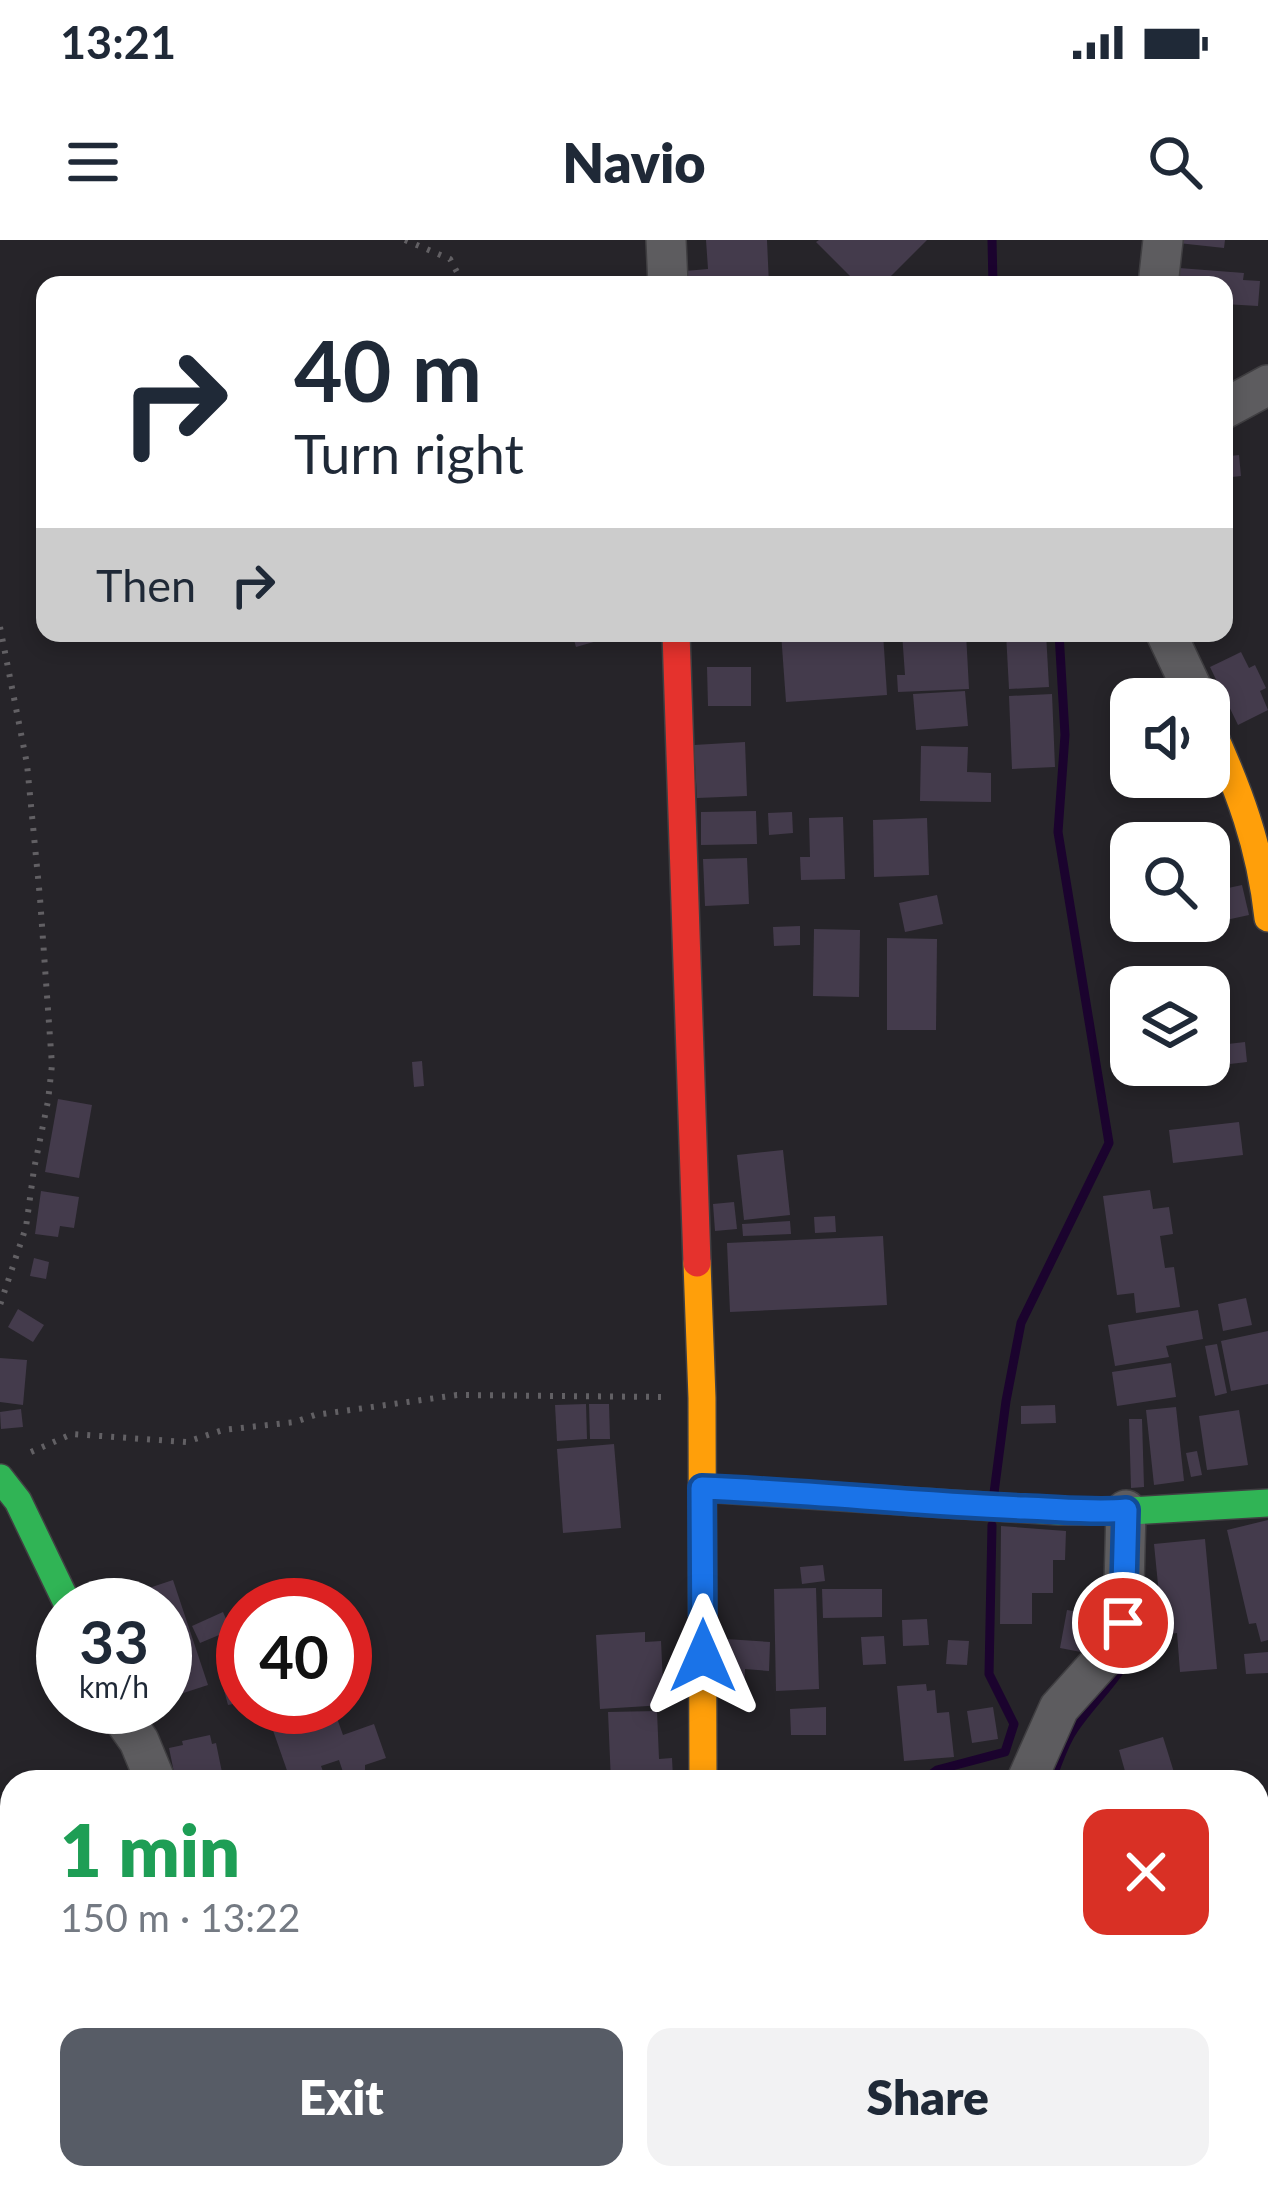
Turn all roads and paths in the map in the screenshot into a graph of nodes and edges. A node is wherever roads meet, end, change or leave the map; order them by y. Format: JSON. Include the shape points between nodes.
{"nodes":[{"id":1,"x":404,"y":240,"type":"edge"},
{"id":2,"x":666,"y":240,"type":"edge"},
{"id":3,"x":1162,"y":240,"type":"edge"},
{"id":4,"x":459,"y":276,"type":"edge"},
{"id":5,"x":668,"y":276,"type":"edge"},
{"id":6,"x":1158,"y":276,"type":"edge"},
{"id":7,"x":1268,"y":385,"type":"edge"},
{"id":8,"x":1233,"y":404,"type":"edge"},
{"id":9,"x":0,"y":627,"type":"edge"},
{"id":10,"x":676,"y":642,"type":"edge"},
{"id":11,"x":1170,"y":642,"type":"edge"},
{"id":12,"x":1187,"y":678,"type":"edge"},
{"id":13,"x":1230,"y":769,"type":"edge"},
{"id":14,"x":1268,"y":918,"type":"edge"},
{"id":15,"x":0,"y":1305,"type":"edge"},
{"id":16,"x":702,"y":1398,"type":"junction"},
{"id":17,"x":9,"y":1468,"type":"edge"},
{"id":18,"x":702,"y":1488,"type":"junction"},
{"id":19,"x":1268,"y":1503,"type":"edge"},
{"id":20,"x":1126,"y":1510,"type":"junction"},
{"id":21,"x":55,"y":1578,"type":"edge"},
{"id":22,"x":134,"y":1734,"type":"edge"},
{"id":23,"x":151,"y":1770,"type":"edge"},
{"id":24,"x":703,"y":1770,"type":"edge"},
{"id":25,"x":1031,"y":1770,"type":"edge"}],
"edges":[{"from":1,"to":4,"type":"path","via":[[450,260]]},
{"from":2,"to":5,"type":"street"},
{"from":3,"to":6,"type":"street"},
{"from":7,"to":8,"type":"street"},
{"from":9,"to":15,"type":"path","via":[[27,764],[52,1065],[26,1227]]},
{"from":10,"to":16,"type":"street"},
{"from":11,"to":12,"type":"street"},
{"from":13,"to":14,"type":"street"},
{"from":16,"to":17,"type":"path","via":[[457,1395],[186,1442],[73,1434]]},
{"from":16,"to":18,"type":"street"},
{"from":17,"to":21,"type":"street"},
{"from":18,"to":20,"type":"street"},
{"from":18,"to":24,"type":"street"},
{"from":19,"to":20,"type":"street"},
{"from":20,"to":25,"type":"street","via":[[1123,1623],[1111,1650],[1059,1708]]},
{"from":22,"to":23,"type":"street"}]}
